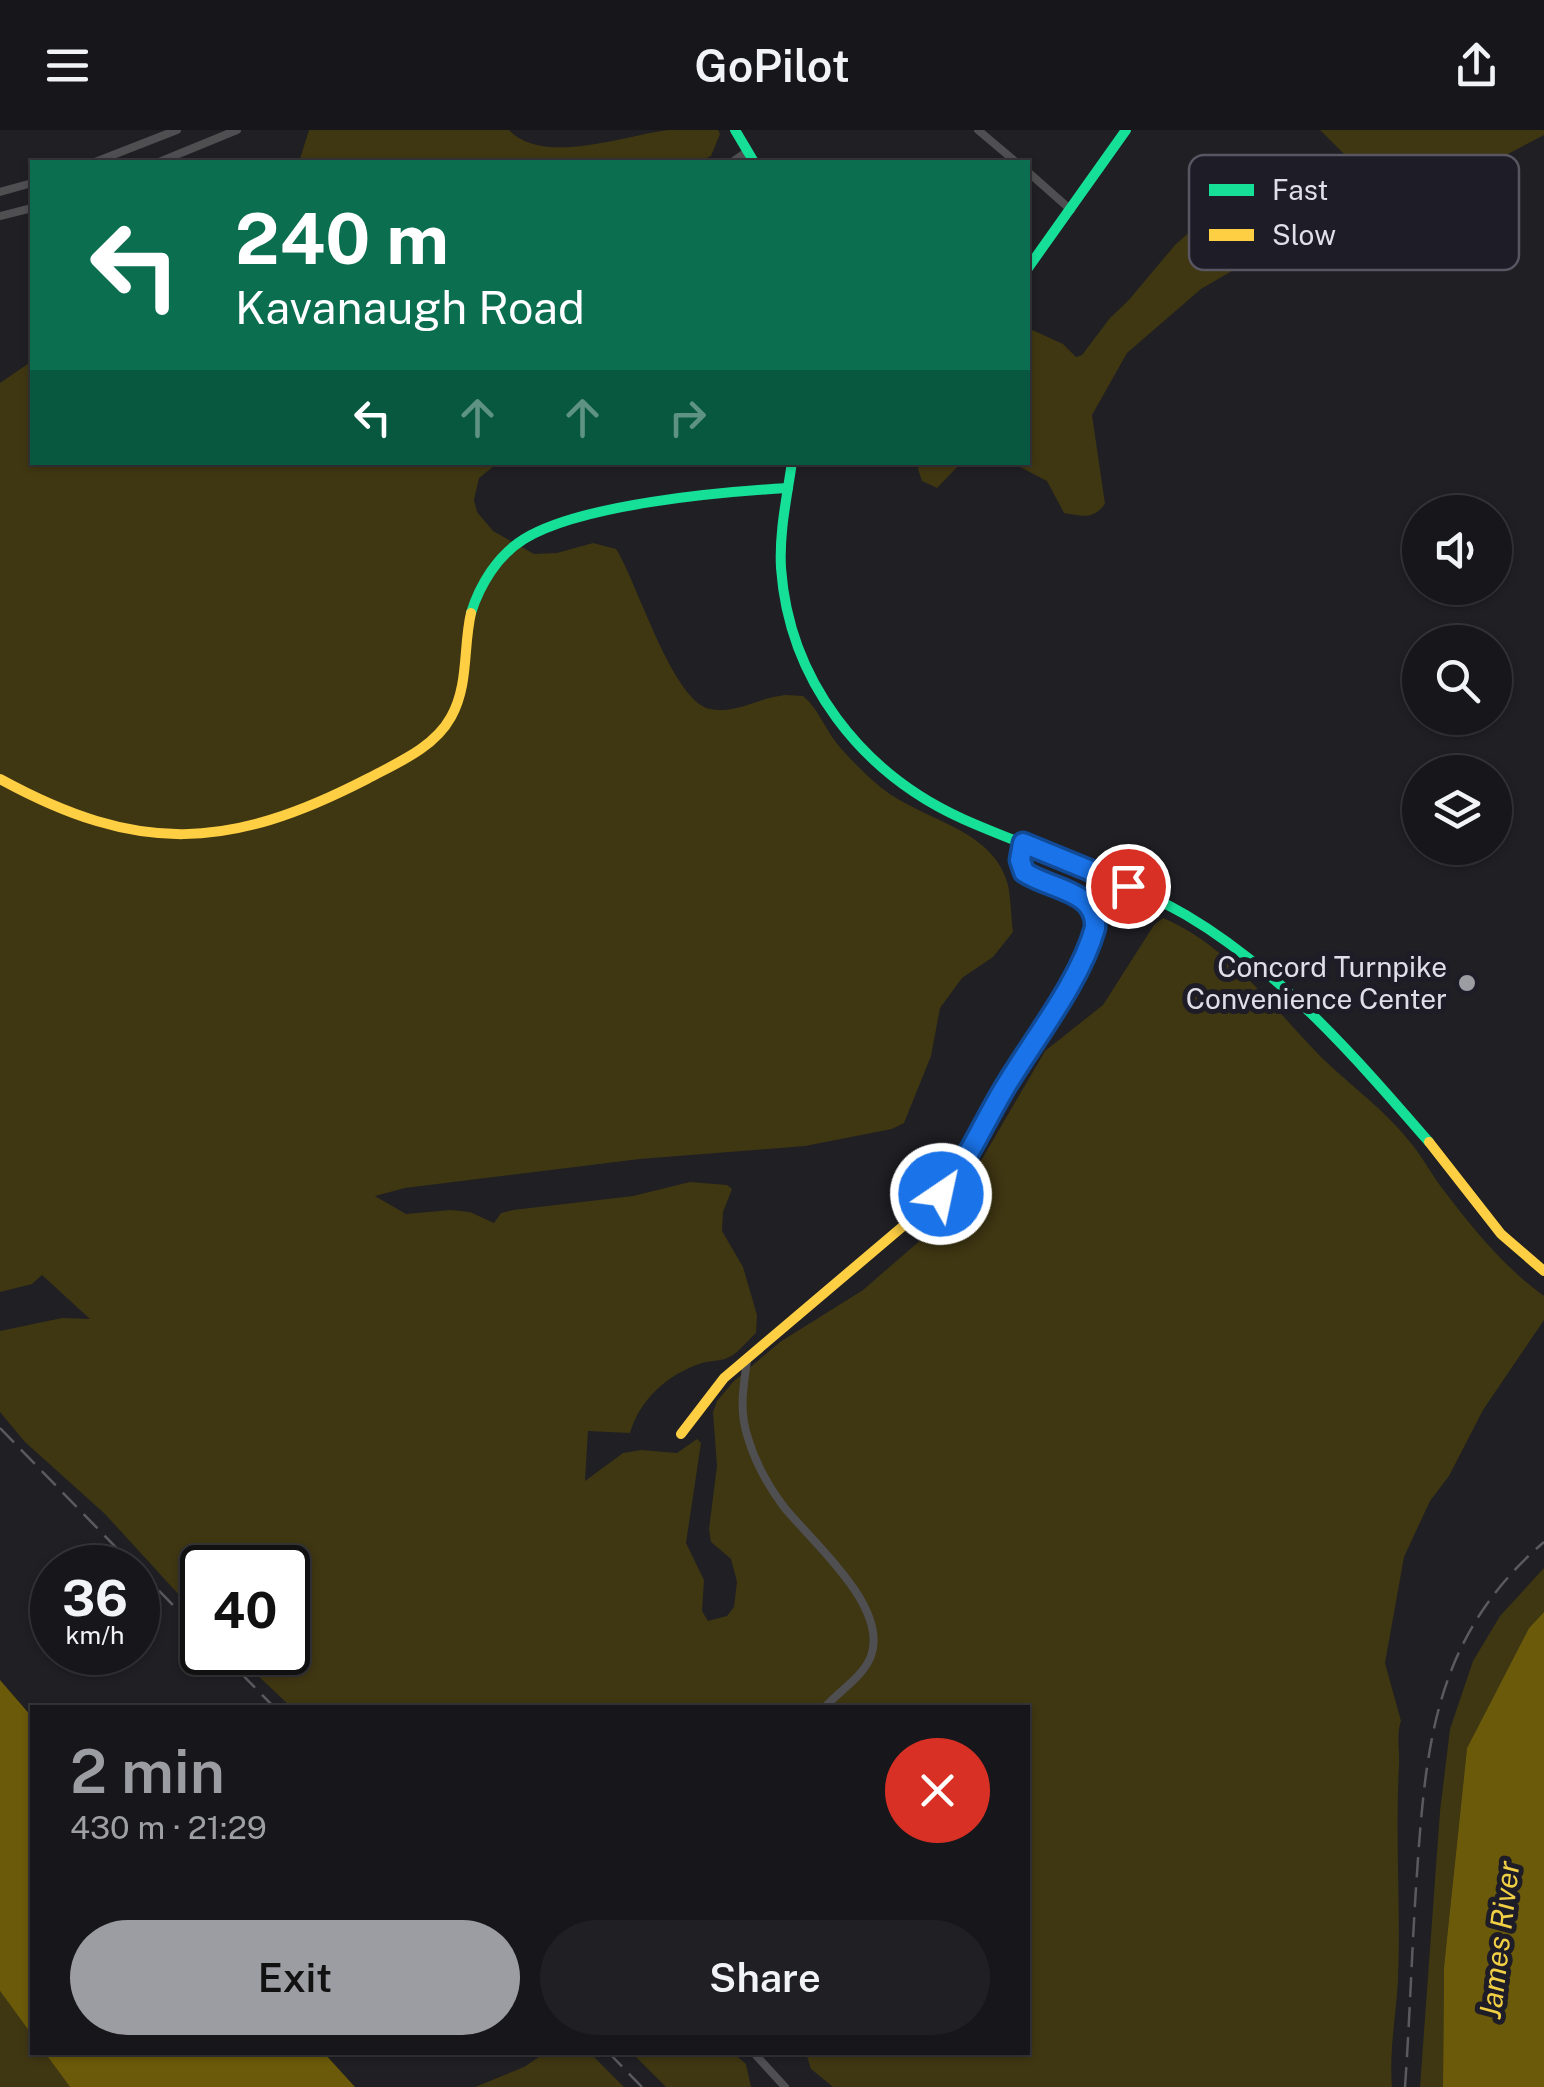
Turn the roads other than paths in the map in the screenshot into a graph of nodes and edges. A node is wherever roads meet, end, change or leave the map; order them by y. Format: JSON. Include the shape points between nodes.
{"nodes":[{"id":1,"x":177,"y":130,"type":"edge"},
{"id":2,"x":237,"y":130,"type":"edge"},
{"id":3,"x":734,"y":130,"type":"edge"},
{"id":4,"x":978,"y":130,"type":"edge"},
{"id":5,"x":1126,"y":130,"type":"edge"},
{"id":6,"x":748,"y":151,"type":"junction"},
{"id":7,"x":99,"y":160,"type":"edge"},
{"id":8,"x":164,"y":160,"type":"edge"},
{"id":9,"x":735,"y":160,"type":"edge"},
{"id":10,"x":753,"y":160,"type":"edge"},
{"id":11,"x":1014,"y":160,"type":"edge"},
{"id":12,"x":1030,"y":174,"type":"edge"},
{"id":13,"x":30,"y":184,"type":"edge"},
{"id":14,"x":0,"y":192,"type":"edge"},
{"id":15,"x":30,"y":208,"type":"edge"},
{"id":16,"x":1071,"y":210,"type":"junction"},
{"id":17,"x":0,"y":216,"type":"edge"},
{"id":18,"x":1030,"y":265,"type":"edge"},
{"id":19,"x":792,"y":465,"type":"edge"},
{"id":20,"x":788,"y":488,"type":"junction"},
{"id":21,"x":0,"y":779,"type":"edge"},
{"id":22,"x":1023,"y":843,"type":"junction"},
{"id":23,"x":1544,"y":1271,"type":"edge"},
{"id":24,"x":747,"y":1361,"type":"junction"},
{"id":25,"x":681,"y":1434,"type":"dead end"},
{"id":26,"x":827,"y":1705,"type":"edge"},
{"id":27,"x":756,"y":2055,"type":"edge"},
{"id":28,"x":784,"y":2087,"type":"edge"}],
"edges":[{"from":1,"to":7,"type":"street"},
{"from":2,"to":8,"type":"street"},
{"from":3,"to":6,"type":"street"},
{"from":4,"to":11,"type":"street"},
{"from":5,"to":16,"type":"street"},
{"from":6,"to":9,"type":"street"},
{"from":6,"to":10,"type":"street"},
{"from":12,"to":16,"type":"street"},
{"from":13,"to":14,"type":"street"},
{"from":15,"to":17,"type":"street"},
{"from":16,"to":18,"type":"street"},
{"from":19,"to":20,"type":"street"},
{"from":20,"to":21,"type":"street","via":[[650,506],[532,533],[500,559],[474,602],[460,693],[445,727],[399,762],[292,813],[230,832],[174,834],[92,818]]},
{"from":20,"to":22,"type":"street","via":[[780,557],[785,607],[800,658],[831,713],[866,755],[915,794]]},
{"from":22,"to":23,"type":"street","via":[[1160,900],[1241,952],[1325,1030],[1516,1250]]},
{"from":22,"to":24,"type":"street","via":[[1024,872],[1083,899],[1096,916],[1064,993],[941,1194]]},
{"from":24,"to":25,"type":"street","via":[[724,1378]]},
{"from":24,"to":26,"type":"street","via":[[742,1413],[754,1454],[782,1504],[850,1582],[870,1622],[872,1654]]},
{"from":27,"to":28,"type":"street"}]}
